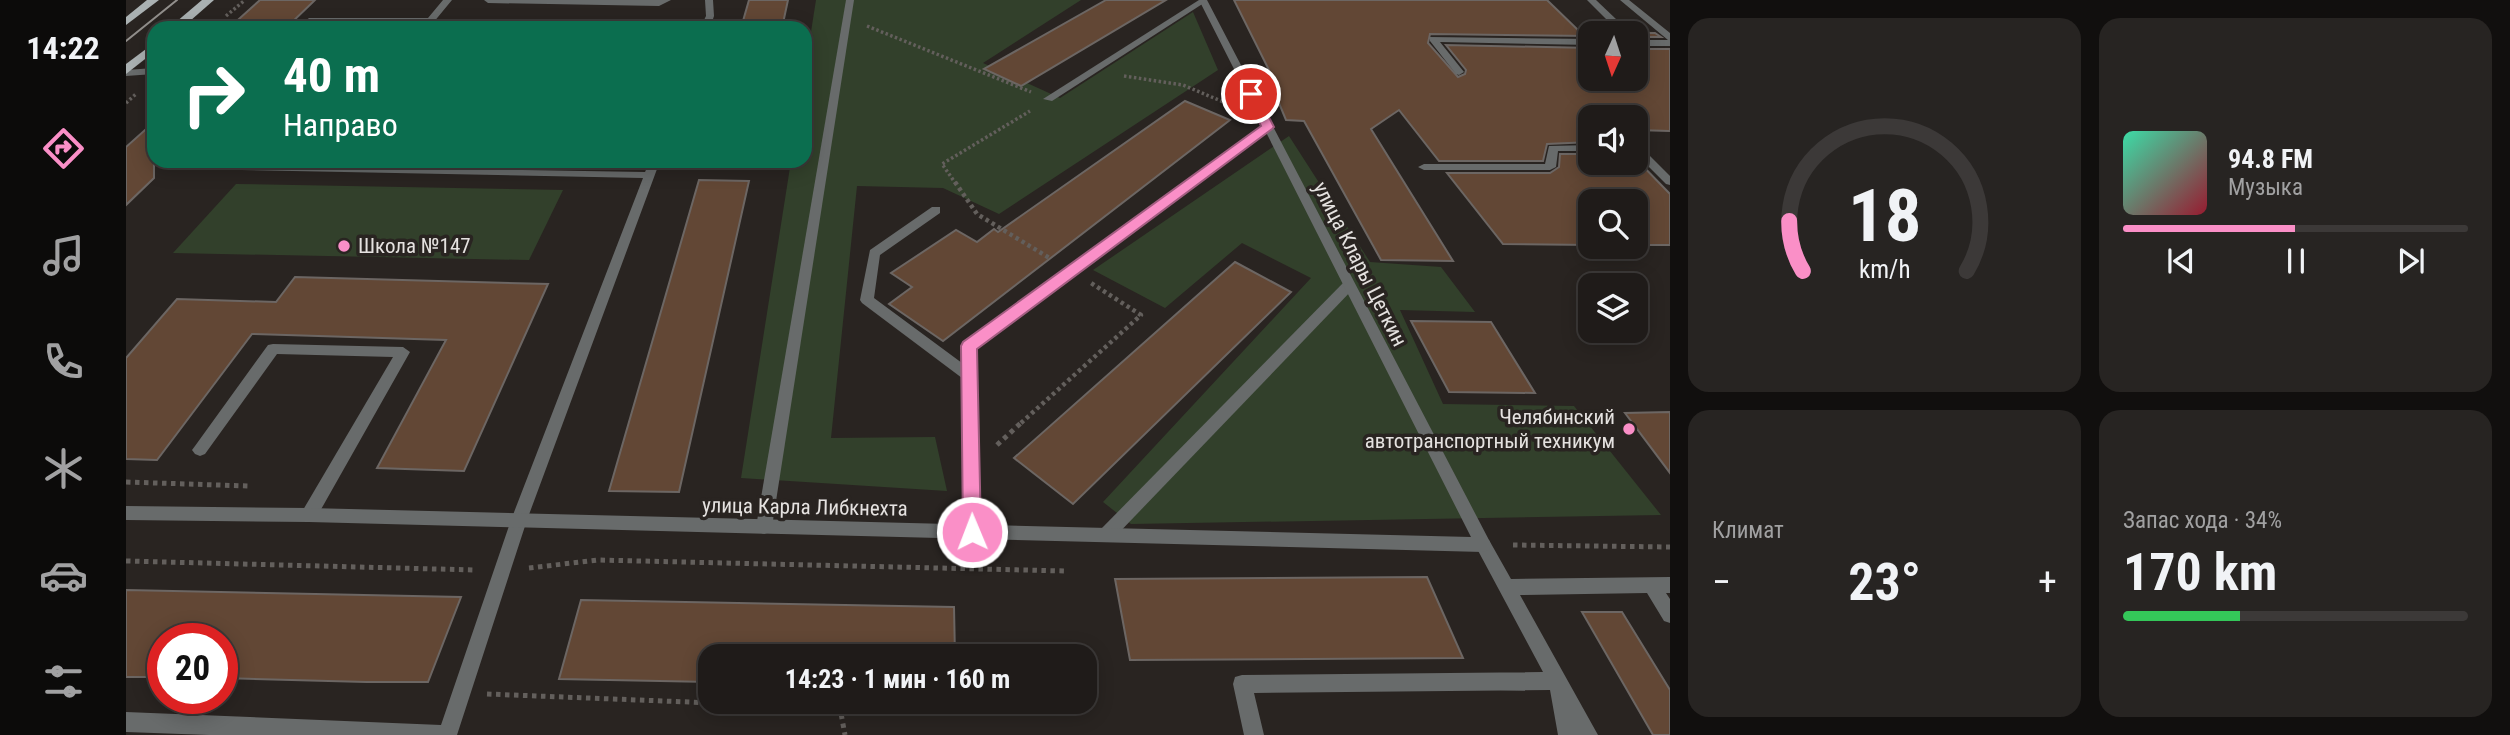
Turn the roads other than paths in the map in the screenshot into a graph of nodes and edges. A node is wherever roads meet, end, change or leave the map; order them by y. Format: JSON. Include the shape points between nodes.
{"nodes":[{"id":1,"x":154,"y":0,"type":"edge"},
{"id":2,"x":209,"y":0,"type":"edge"},
{"id":3,"x":448,"y":0,"type":"edge"},
{"id":4,"x":488,"y":0,"type":"edge"},
{"id":5,"x":667,"y":0,"type":"edge"},
{"id":6,"x":709,"y":0,"type":"edge"},
{"id":7,"x":850,"y":0,"type":"edge"},
{"id":8,"x":1591,"y":0,"type":"edge"},
{"id":9,"x":1624,"y":0,"type":"edge"},
{"id":10,"x":1203,"y":1,"type":"edge"},
{"id":11,"x":184,"y":21,"type":"edge"},
{"id":12,"x":308,"y":21,"type":"edge"},
{"id":13,"x":430,"y":21,"type":"edge"},
{"id":14,"x":430,"y":21,"type":"edge"},
{"id":15,"x":707,"y":21,"type":"edge"},
{"id":16,"x":1613,"y":21,"type":"edge"},
{"id":17,"x":126,"y":22,"type":"edge"},
{"id":18,"x":1670,"y":40,"type":"edge"},
{"id":19,"x":1578,"y":42,"type":"edge"},
{"id":20,"x":1648,"y":42,"type":"edge"},
{"id":21,"x":147,"y":52,"type":"edge"},
{"id":22,"x":126,"y":71,"type":"edge"},
{"id":23,"x":147,"y":71,"type":"edge"},
{"id":24,"x":1459,"y":72,"type":"dead end"},
{"id":25,"x":1048,"y":99,"type":"road end"},
{"id":26,"x":1265,"y":122,"type":"junction"},
{"id":27,"x":1578,"y":148,"type":"edge"},
{"id":28,"x":1648,"y":160,"type":"edge"},
{"id":29,"x":1424,"y":167,"type":"dead end"},
{"id":30,"x":332,"y":168,"type":"edge"},
{"id":31,"x":652,"y":168,"type":"edge"},
{"id":32,"x":649,"y":175,"type":"junction"},
{"id":33,"x":1670,"y":182,"type":"edge"},
{"id":34,"x":936,"y":210,"type":"dead end"},
{"id":35,"x":1349,"y":285,"type":"junction"},
{"id":36,"x":969,"y":375,"type":"junction"},
{"id":37,"x":200,"y":450,"type":"dead end"},
{"id":38,"x":126,"y":513,"type":"edge"},
{"id":39,"x":309,"y":515,"type":"junction"},
{"id":40,"x":519,"y":520,"type":"junction"},
{"id":41,"x":764,"y":527,"type":"junction"},
{"id":42,"x":972,"y":532,"type":"junction"},
{"id":43,"x":1106,"y":535,"type":"junction"},
{"id":44,"x":1483,"y":545,"type":"junction"},
{"id":45,"x":1651,"y":585,"type":"junction"},
{"id":46,"x":1670,"y":585,"type":"edge"},
{"id":47,"x":1506,"y":587,"type":"junction"},
{"id":48,"x":1670,"y":615,"type":"edge"},
{"id":49,"x":1557,"y":681,"type":"junction"},
{"id":50,"x":126,"y":722,"type":"edge"},
{"id":51,"x":445,"y":735,"type":"edge"},
{"id":52,"x":1254,"y":735,"type":"edge"},
{"id":53,"x":1568,"y":735,"type":"edge"},
{"id":54,"x":1588,"y":735,"type":"edge"}],
"edges":[{"from":1,"to":17,"type":"main road"},
{"from":2,"to":11,"type":"main road"},
{"from":3,"to":13,"type":"street"},
{"from":4,"to":5,"type":"street"},
{"from":6,"to":15,"type":"street"},
{"from":7,"to":41,"type":"street"},
{"from":8,"to":16,"type":"street"},
{"from":9,"to":18,"type":"street"},
{"from":10,"to":25,"type":"street"},
{"from":10,"to":26,"type":"street","name":"улица Клары Цеткин"},
{"from":12,"to":14,"type":"street"},
{"from":18,"to":20,"type":"street"},
{"from":19,"to":24,"type":"street","via":[[1433,39]]},
{"from":21,"to":22,"type":"main road"},
{"from":22,"to":23,"type":"street"},
{"from":26,"to":35,"type":"street","name":"улица Клары Цеткин"},
{"from":26,"to":36,"type":"street","via":[[969,346]]},
{"from":27,"to":29,"type":"street","via":[[1553,148],[1550,167]]},
{"from":28,"to":33,"type":"street"},
{"from":30,"to":32,"type":"street"},
{"from":31,"to":32,"type":"street"},
{"from":32,"to":40,"type":"street"},
{"from":34,"to":36,"type":"street","via":[[874,253],[867,300]]},
{"from":35,"to":43,"type":"street"},
{"from":35,"to":44,"type":"street","name":"улица Клары Цеткин"},
{"from":36,"to":42,"type":"street"},
{"from":37,"to":39,"type":"street","via":[[273,349],[403,352]]},
{"from":38,"to":39,"type":"street","name":"улица Карла Либкнехта"},
{"from":39,"to":40,"type":"street","name":"улица Карла Либкнехта"},
{"from":40,"to":41,"type":"street","name":"улица Карла Либкнехта"},
{"from":40,"to":51,"type":"street"},
{"from":41,"to":42,"type":"street","name":"улица Карла Либкнехта"},
{"from":42,"to":43,"type":"street","name":"улица Карла Либкнехта"},
{"from":43,"to":44,"type":"street","name":"улица Карла Либкнехта"},
{"from":44,"to":47,"type":"street","name":"улица Клары Цеткин"},
{"from":45,"to":46,"type":"street"},
{"from":45,"to":47,"type":"street"},
{"from":45,"to":48,"type":"street"},
{"from":47,"to":49,"type":"street","name":"улица Клары Цеткин"},
{"from":49,"to":52,"type":"street","via":[[1242,684]]},
{"from":49,"to":53,"type":"street"},
{"from":49,"to":54,"type":"street","name":"улица Клары Цеткин"},
{"from":50,"to":51,"type":"street"}]}
